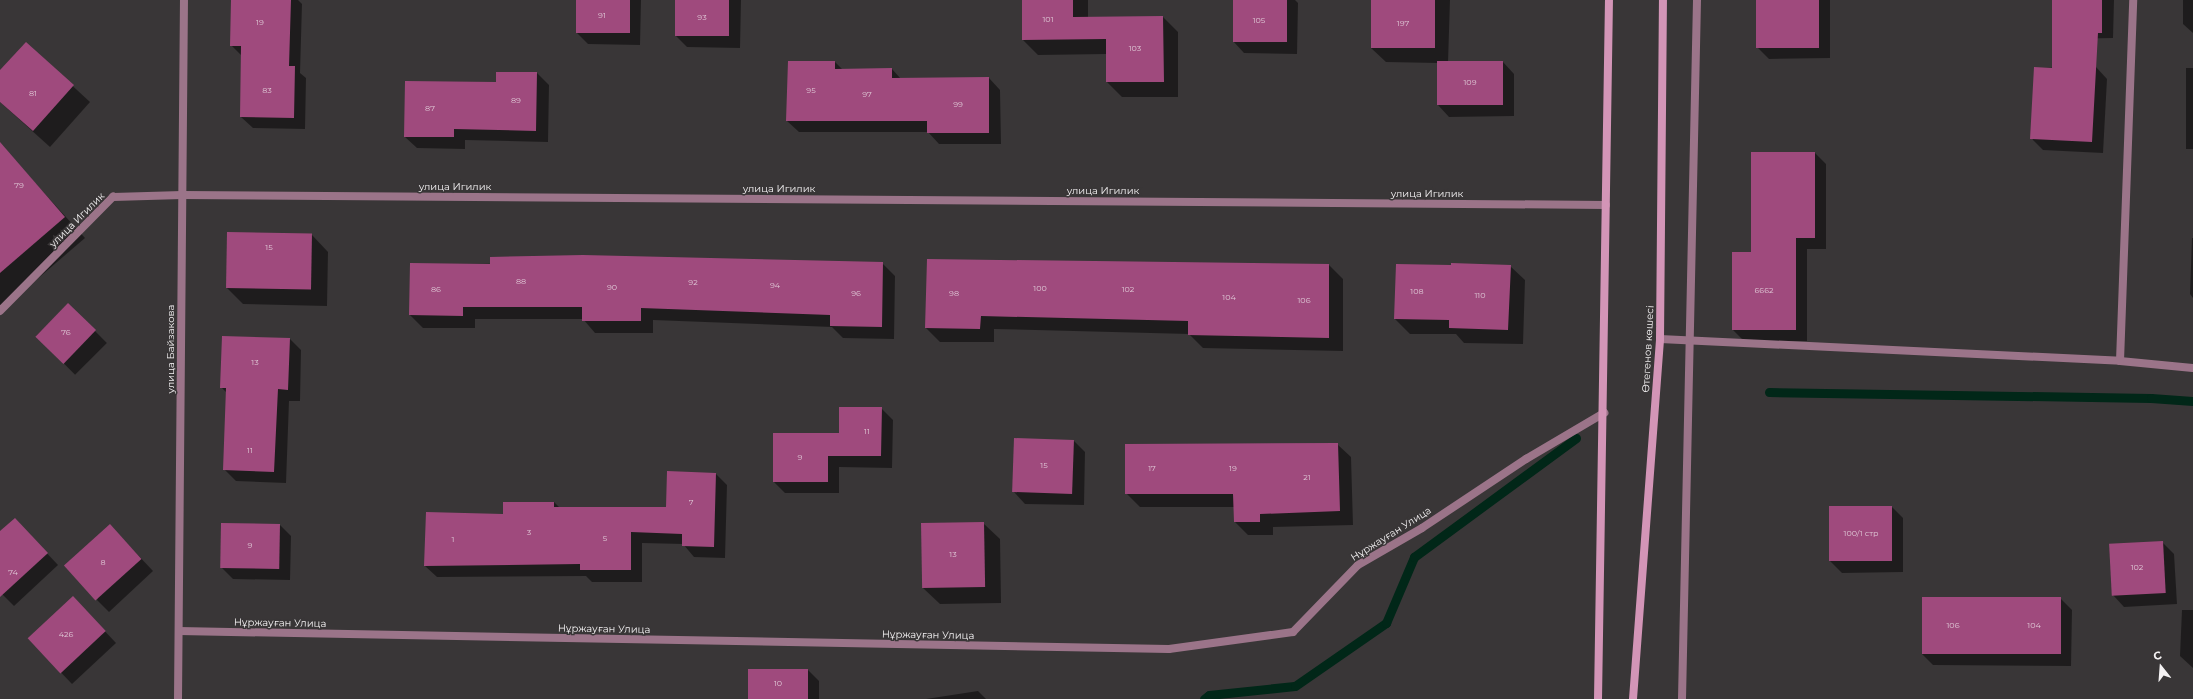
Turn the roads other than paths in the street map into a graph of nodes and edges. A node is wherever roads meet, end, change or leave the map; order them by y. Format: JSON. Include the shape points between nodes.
{"nodes":[{"id":1,"x":184,"y":0,"type":"edge"},
{"id":2,"x":1609,"y":0,"type":"edge"},
{"id":3,"x":1663,"y":0,"type":"edge"},
{"id":4,"x":1697,"y":0,"type":"edge"},
{"id":5,"x":2133,"y":0,"type":"edge"},
{"id":6,"x":182,"y":195,"type":"junction"},
{"id":7,"x":1606,"y":205,"type":"junction"},
{"id":8,"x":0,"y":311,"type":"edge"},
{"id":9,"x":1660,"y":339,"type":"junction"},
{"id":10,"x":1691,"y":341,"type":"junction"},
{"id":11,"x":2120,"y":361,"type":"junction"},
{"id":12,"x":2193,"y":368,"type":"edge"},
{"id":13,"x":1604,"y":412,"type":"junction"},
{"id":14,"x":179,"y":631,"type":"junction"},
{"id":15,"x":178,"y":699,"type":"edge"},
{"id":16,"x":1598,"y":699,"type":"edge"},
{"id":17,"x":1633,"y":699,"type":"edge"},
{"id":18,"x":1682,"y":699,"type":"edge"}],
"edges":[{"from":1,"to":6,"type":"street","name":"улица Байзакова"},
{"from":2,"to":7,"type":"main road"},
{"from":3,"to":9,"type":"main road","name":"Өтегенов көшесі"},
{"from":4,"to":10,"type":"street"},
{"from":5,"to":11,"type":"street"},
{"from":6,"to":7,"type":"street","name":"улица Игилик"},
{"from":6,"to":8,"type":"street","name":"улица Игилик","via":[[113,198]]},
{"from":6,"to":14,"type":"street","name":"улица Байзакова"},
{"from":7,"to":13,"type":"main road"},
{"from":9,"to":10,"type":"street"},
{"from":9,"to":17,"type":"main road","name":"Өтегенов көшесі"},
{"from":10,"to":11,"type":"street"},
{"from":10,"to":18,"type":"street"},
{"from":11,"to":12,"type":"street"},
{"from":13,"to":14,"type":"street","name":"Нұржауған Улица","via":[[1526,458],[1422,528],[1358,565],[1292,632],[1169,649]]},
{"from":13,"to":16,"type":"main road"},
{"from":14,"to":15,"type":"street","name":"улица Байзакова"}]}
